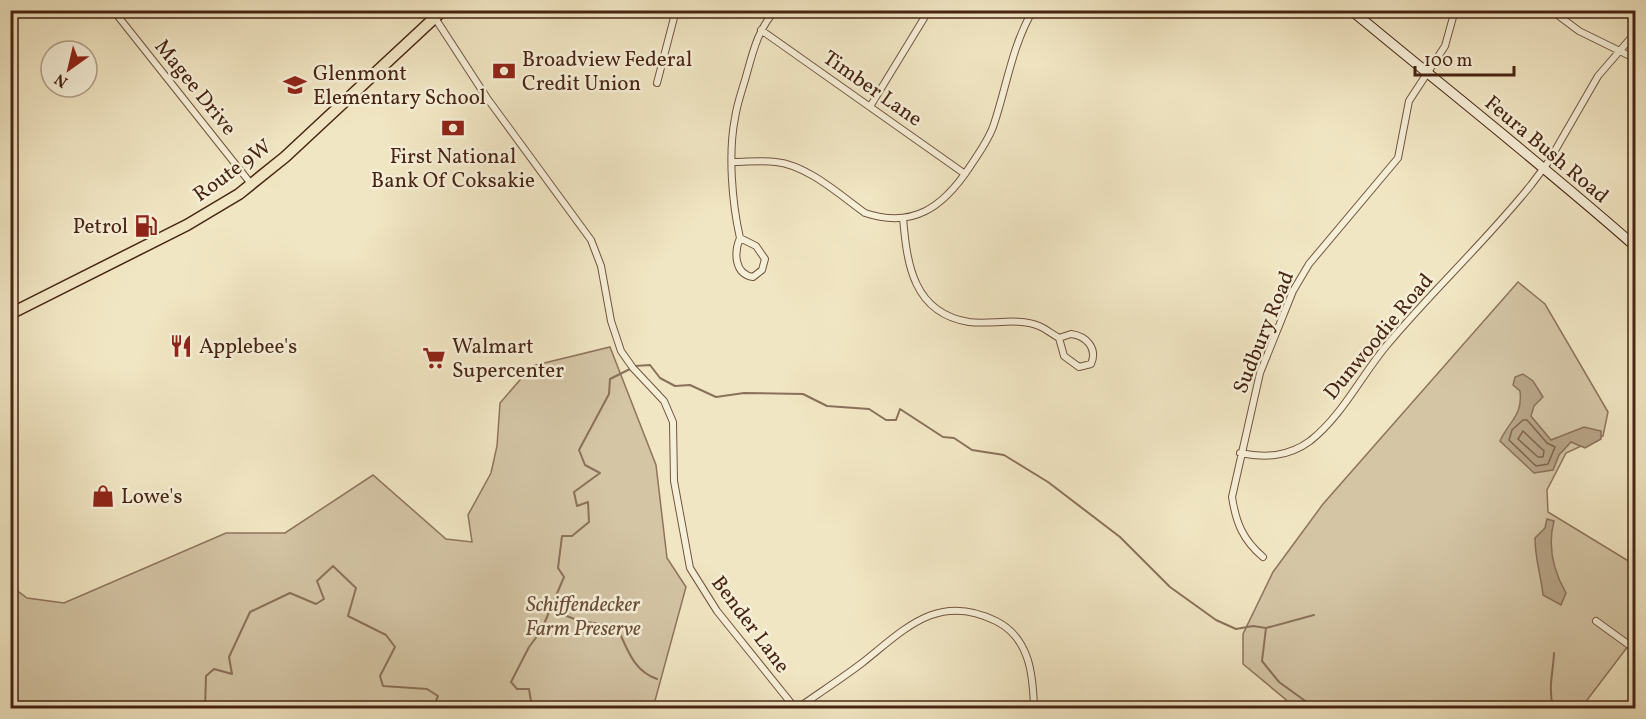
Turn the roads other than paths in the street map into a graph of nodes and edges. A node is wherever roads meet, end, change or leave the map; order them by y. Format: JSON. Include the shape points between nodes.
{"nodes":[{"id":1,"x":113,"y":10,"type":"edge"},
{"id":2,"x":676,"y":10,"type":"edge"},
{"id":3,"x":776,"y":10,"type":"edge"},
{"id":4,"x":929,"y":10,"type":"edge"},
{"id":5,"x":1033,"y":10,"type":"edge"},
{"id":6,"x":1351,"y":10,"type":"edge"},
{"id":7,"x":1455,"y":10,"type":"edge"},
{"id":8,"x":1551,"y":10,"type":"edge"},
{"id":9,"x":439,"y":14,"type":"edge"},
{"id":10,"x":761,"y":30,"type":"junction"},
{"id":11,"x":1635,"y":32,"type":"edge"},
{"id":12,"x":1620,"y":50,"type":"junction"},
{"id":13,"x":1635,"y":59,"type":"edge"},
{"id":14,"x":1425,"y":74,"type":"junction"},
{"id":15,"x":657,"y":83,"type":"dead end"},
{"id":16,"x":871,"y":105,"type":"junction"},
{"id":17,"x":733,"y":162,"type":"junction"},
{"id":18,"x":1543,"y":170,"type":"junction"},
{"id":19,"x":965,"y":174,"type":"junction"},
{"id":20,"x":252,"y":185,"type":"junction"},
{"id":21,"x":903,"y":218,"type":"junction"},
{"id":22,"x":740,"y":238,"type":"junction"},
{"id":23,"x":1635,"y":247,"type":"edge"},
{"id":24,"x":10,"y":314,"type":"edge"},
{"id":25,"x":1059,"y":338,"type":"junction"},
{"id":26,"x":1240,"y":453,"type":"junction"},
{"id":27,"x":1263,"y":557,"type":"dead end"},
{"id":28,"x":1596,"y":621,"type":"dead end"},
{"id":29,"x":1635,"y":650,"type":"edge"},
{"id":30,"x":796,"y":708,"type":"edge"},
{"id":31,"x":1034,"y":708,"type":"edge"}],
"edges":[{"from":1,"to":20,"type":"street","name":"Magee Drive"},
{"from":2,"to":15,"type":"street"},
{"from":3,"to":10,"type":"street"},
{"from":4,"to":16,"type":"street"},
{"from":5,"to":19,"type":"street","via":[[1016,44],[994,125]]},
{"from":6,"to":14,"type":"main road","name":"Feura Bush Road"},
{"from":7,"to":14,"type":"street","name":"Sudbury Road","via":[[1449,37]]},
{"from":8,"to":12,"type":"street","via":[[1579,31]]},
{"from":9,"to":20,"type":"main road","name":"Route 9W"},
{"from":9,"to":30,"type":"street","name":"Bender Lane","via":[[488,98],[591,240],[621,351],[664,401],[671,416],[675,489],[694,575],[717,611]]},
{"from":10,"to":16,"type":"street","name":"Timber Lane"},
{"from":10,"to":17,"type":"street","via":[[735,118]]},
{"from":11,"to":12,"type":"street","name":"Dunwoodie Road"},
{"from":12,"to":13,"type":"street"},
{"from":12,"to":18,"type":"street","name":"Dunwoodie Road","via":[[1598,76]]},
{"from":14,"to":18,"type":"main road","name":"Feura Bush Road","via":[[1508,137]]},
{"from":14,"to":26,"type":"street","name":"Sudbury Road","via":[[1409,101],[1401,150],[1394,164],[1309,264],[1293,291],[1260,373]]},
{"from":16,"to":19,"type":"street","name":"Timber Lane"},
{"from":17,"to":21,"type":"street","via":[[789,165],[865,213],[884,219]]},
{"from":17,"to":22,"type":"street","via":[[735,218]]},
{"from":18,"to":23,"type":"main road","name":"Feura Bush Road"},
{"from":18,"to":26,"type":"street","name":"Dunwoodie Road","via":[[1386,346],[1346,401],[1310,441],[1274,456]]},
{"from":19,"to":21,"type":"street","via":[[933,208]]},
{"from":20,"to":24,"type":"main road","name":"Route 9W","via":[[187,225]]},
{"from":21,"to":25,"type":"street","via":[[909,270],[919,290],[935,307],[950,317],[969,322],[1037,325]]},
{"from":22,"to":22,"type":"street","via":[[756,246],[765,259],[762,270],[753,277],[742,273],[737,263]]},
{"from":25,"to":25,"type":"street","via":[[1071,334],[1088,341],[1094,351],[1091,364],[1079,367],[1068,361],[1060,351]]},
{"from":26,"to":27,"type":"street","name":"Sudbury Road","via":[[1232,488],[1234,513],[1244,538]]},
{"from":28,"to":29,"type":"street"},
{"from":30,"to":31,"type":"street","via":[[918,620],[950,610],[984,615],[1012,633],[1029,660]]}]}
